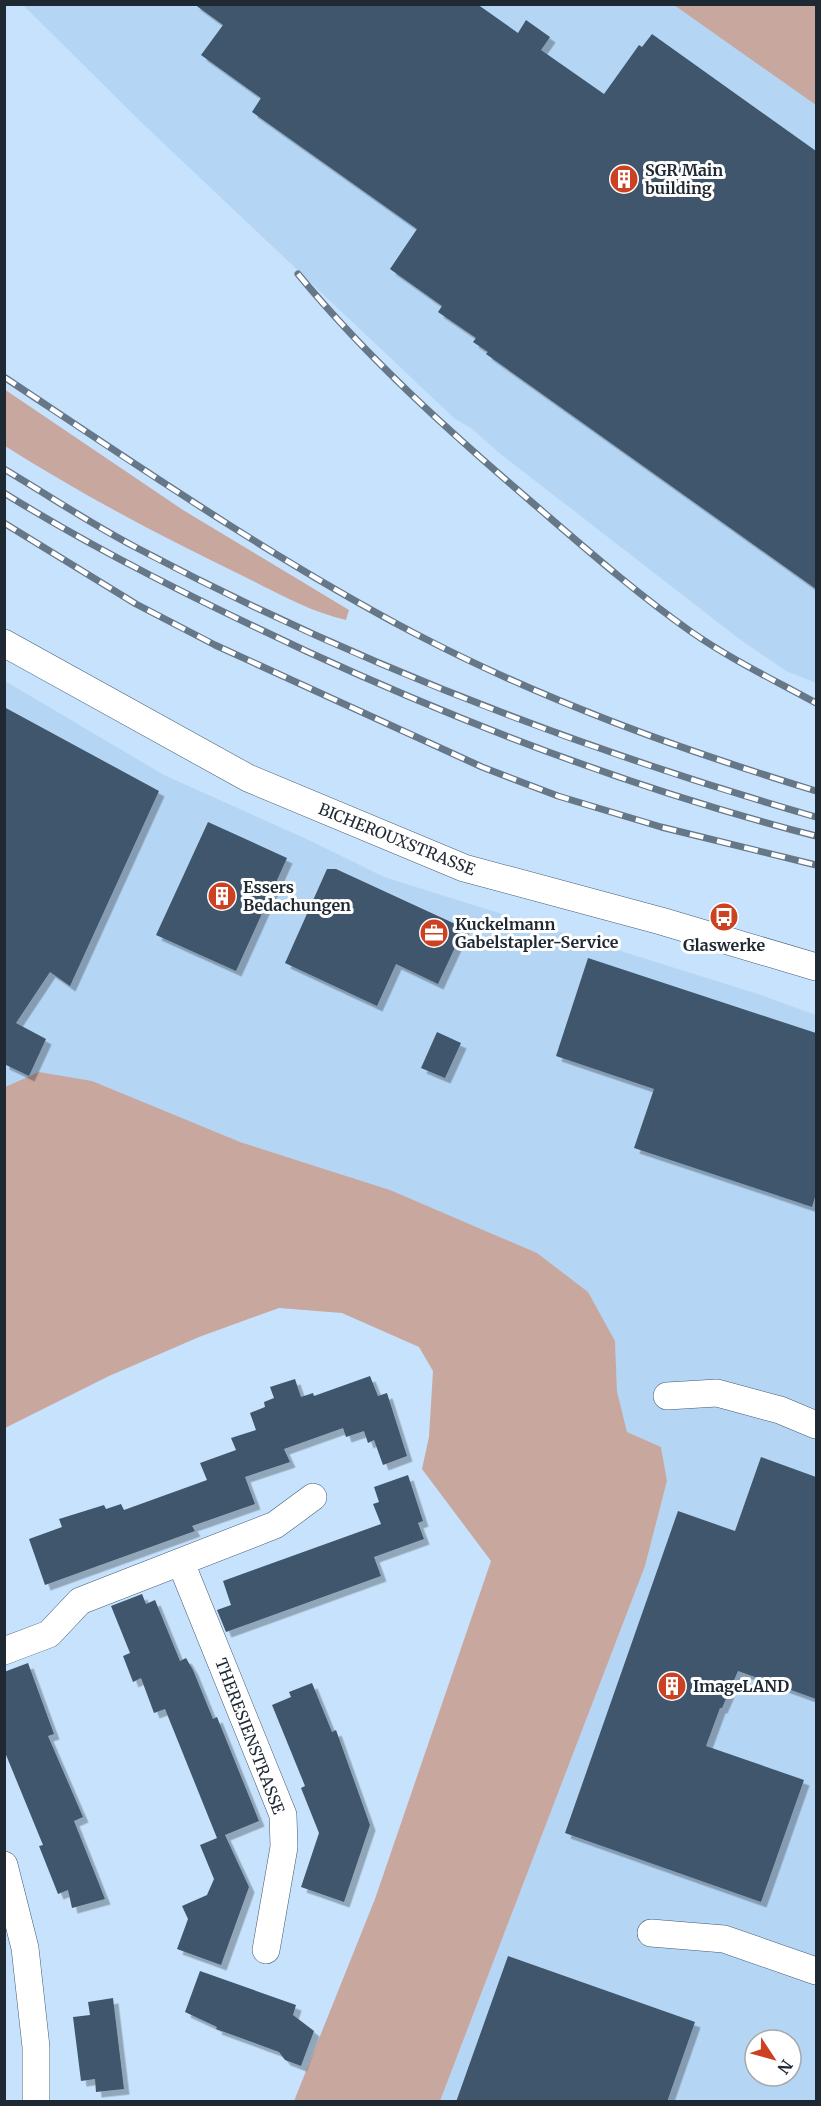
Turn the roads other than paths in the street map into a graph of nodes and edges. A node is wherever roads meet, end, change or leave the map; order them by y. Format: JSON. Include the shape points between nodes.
{"nodes":[{"id":1,"x":4,"y":644,"type":"edge"},
{"id":2,"x":816,"y":967,"type":"edge"},
{"id":3,"x":667,"y":1396,"type":"dead end"},
{"id":4,"x":816,"y":1425,"type":"edge"},
{"id":5,"x":313,"y":1497,"type":"dead end"},
{"id":6,"x":181,"y":1563,"type":"junction"},
{"id":7,"x":4,"y":1651,"type":"edge"},
{"id":8,"x":4,"y":1865,"type":"edge"},
{"id":9,"x":651,"y":1933,"type":"dead end"},
{"id":10,"x":266,"y":1950,"type":"dead end"},
{"id":11,"x":816,"y":1971,"type":"edge"},
{"id":12,"x":36,"y":2102,"type":"edge"}],
"edges":[{"from":1,"to":2,"type":"street","name":"BICHEROUXSTRASSE","via":[[248,778],[464,868]]},
{"from":3,"to":4,"type":"street","via":[[717,1393],[780,1410]]},
{"from":5,"to":6,"type":"street","via":[[275,1525]]},
{"from":6,"to":7,"type":"street","via":[[80,1601],[49,1634]]},
{"from":6,"to":10,"type":"street","name":"THERESIENSTRASSE","via":[[283,1815],[284,1847]]},
{"from":8,"to":12,"type":"street","via":[[25,1948],[36,2047]]},
{"from":9,"to":11,"type":"street","via":[[724,1939]]}]}
